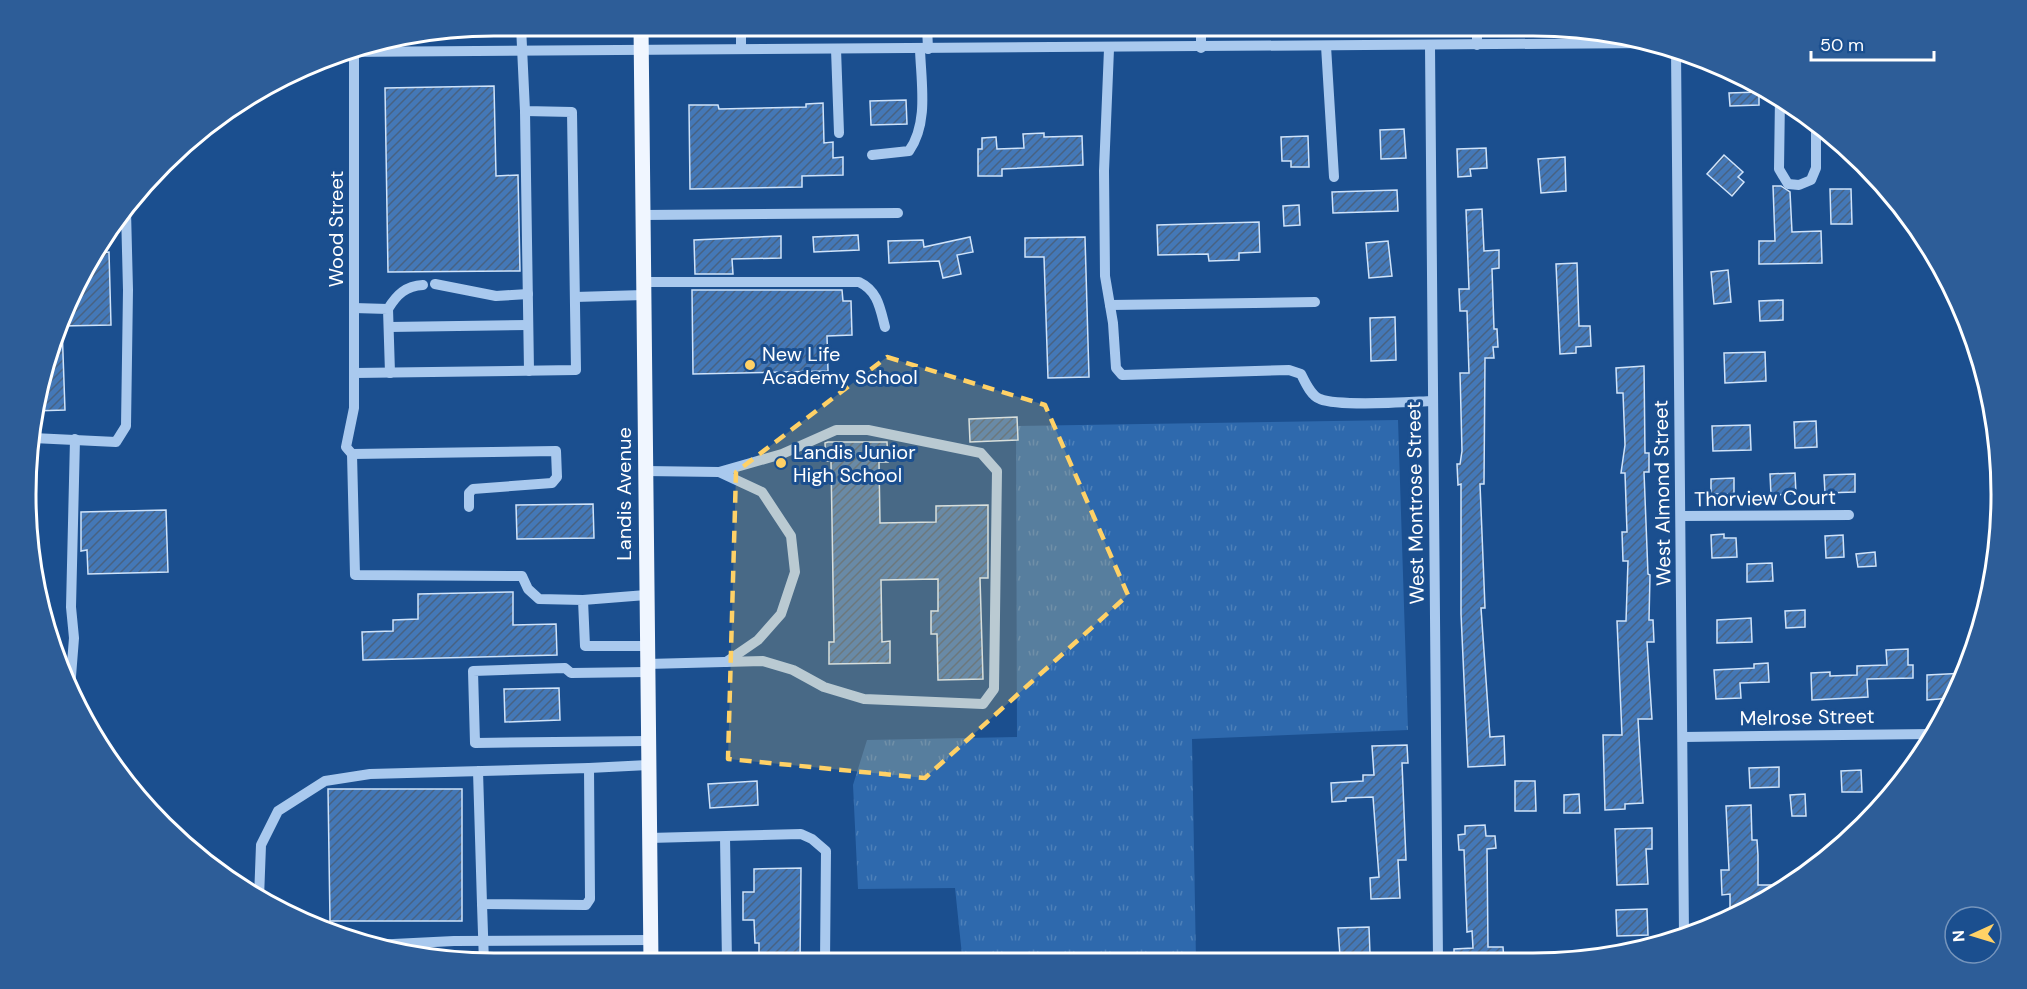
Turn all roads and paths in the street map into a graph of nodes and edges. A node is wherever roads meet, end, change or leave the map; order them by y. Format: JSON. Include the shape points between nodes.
{"nodes":[{"id":1,"x":521,"y":36,"type":"edge"},
{"id":2,"x":641,"y":36,"type":"edge"},
{"id":3,"x":741,"y":36,"type":"edge"},
{"id":4,"x":926,"y":36,"type":"edge"},
{"id":5,"x":1201,"y":36,"type":"edge"},
{"id":6,"x":1477,"y":36,"type":"edge"},
{"id":7,"x":1613,"y":43,"type":"edge"},
{"id":8,"x":1430,"y":45,"type":"junction"},
{"id":9,"x":1477,"y":45,"type":"junction"},
{"id":10,"x":1326,"y":46,"type":"junction"},
{"id":11,"x":1201,"y":48,"type":"junction"},
{"id":12,"x":642,"y":49,"type":"junction"},
{"id":13,"x":741,"y":49,"type":"junction"},
{"id":14,"x":836,"y":49,"type":"junction"},
{"id":15,"x":924,"y":49,"type":"junction"},
{"id":16,"x":1109,"y":49,"type":"junction"},
{"id":17,"x":380,"y":51,"type":"edge"},
{"id":18,"x":521,"y":51,"type":"junction"},
{"id":19,"x":354,"y":58,"type":"edge"},
{"id":20,"x":1676,"y":59,"type":"edge"},
{"id":21,"x":1780,"y":108,"type":"edge"},
{"id":22,"x":525,"y":111,"type":"junction"},
{"id":23,"x":839,"y":133,"type":"dead end"},
{"id":24,"x":1816,"y":134,"type":"edge"},
{"id":25,"x":872,"y":155,"type":"dead end"},
{"id":26,"x":1334,"y":177,"type":"dead end"},
{"id":27,"x":898,"y":213,"type":"dead end"},
{"id":28,"x":643,"y":215,"type":"junction"},
{"id":29,"x":126,"y":222,"type":"edge"},
{"id":30,"x":435,"y":284,"type":"dead end"},
{"id":31,"x":423,"y":285,"type":"dead end"},
{"id":32,"x":644,"y":288,"type":"junction"},
{"id":33,"x":528,"y":294,"type":"junction"},
{"id":34,"x":574,"y":297,"type":"junction"},
{"id":35,"x":1315,"y":303,"type":"dead end"},
{"id":36,"x":1110,"y":305,"type":"junction"},
{"id":37,"x":354,"y":308,"type":"junction"},
{"id":38,"x":388,"y":309,"type":"junction"},
{"id":39,"x":528,"y":325,"type":"junction"},
{"id":40,"x":389,"y":327,"type":"junction"},
{"id":41,"x":885,"y":327,"type":"dead end"},
{"id":42,"x":529,"y":370,"type":"junction"},
{"id":43,"x":354,"y":373,"type":"junction"},
{"id":44,"x":390,"y":373,"type":"junction"},
{"id":45,"x":1432,"y":401,"type":"junction"},
{"id":46,"x":40,"y":438,"type":"edge"},
{"id":47,"x":75,"y":439,"type":"junction"},
{"id":48,"x":352,"y":454,"type":"junction"},
{"id":49,"x":645,"y":471,"type":"junction"},
{"id":50,"x":719,"y":472,"type":"junction"},
{"id":51,"x":470,"y":507,"type":"dead end"},
{"id":52,"x":1849,"y":515,"type":"dead end"},
{"id":53,"x":1681,"y":516,"type":"junction"},
{"id":54,"x":646,"y":595,"type":"junction"},
{"id":55,"x":583,"y":600,"type":"junction"},
{"id":56,"x":647,"y":646,"type":"junction"},
{"id":57,"x":726,"y":662,"type":"junction"},
{"id":58,"x":647,"y":668,"type":"junction"},
{"id":59,"x":71,"y":671,"type":"edge"},
{"id":60,"x":1924,"y":734,"type":"edge"},
{"id":61,"x":1683,"y":737,"type":"junction"},
{"id":62,"x":648,"y":741,"type":"junction"},
{"id":63,"x":648,"y":765,"type":"junction"},
{"id":64,"x":590,"y":768,"type":"junction"},
{"id":65,"x":478,"y":771,"type":"junction"},
{"id":66,"x":725,"y":837,"type":"junction"},
{"id":67,"x":649,"y":838,"type":"junction"},
{"id":68,"x":259,"y":888,"type":"edge"},
{"id":69,"x":482,"y":904,"type":"junction"},
{"id":70,"x":1684,"y":927,"type":"edge"},
{"id":71,"x":651,"y":940,"type":"junction"},
{"id":72,"x":482,"y":942,"type":"junction"},
{"id":73,"x":406,"y":944,"type":"edge"},
{"id":74,"x":483,"y":953,"type":"edge"},
{"id":75,"x":651,"y":953,"type":"edge"},
{"id":76,"x":727,"y":953,"type":"edge"},
{"id":77,"x":825,"y":953,"type":"edge"},
{"id":78,"x":1438,"y":953,"type":"edge"}],
"edges":[{"from":1,"to":18,"type":"street"},
{"from":2,"to":12,"type":"main road","name":"Landis Avenue"},
{"from":3,"to":13,"type":"street"},
{"from":4,"to":15,"type":"street"},
{"from":5,"to":11,"type":"street"},
{"from":6,"to":9,"type":"street"},
{"from":7,"to":9,"type":"street"},
{"from":8,"to":9,"type":"street"},
{"from":8,"to":10,"type":"street"},
{"from":8,"to":45,"type":"street","name":"West Montrose Street"},
{"from":10,"to":11,"type":"street"},
{"from":10,"to":26,"type":"street"},
{"from":11,"to":16,"type":"street"},
{"from":12,"to":13,"type":"street"},
{"from":12,"to":18,"type":"street"},
{"from":12,"to":28,"type":"main road","name":"Landis Avenue"},
{"from":13,"to":14,"type":"street"},
{"from":14,"to":15,"type":"street"},
{"from":14,"to":23,"type":"street"},
{"from":15,"to":16,"type":"street"},
{"from":15,"to":25,"type":"street","via":[[916,141],[909,151]]},
{"from":16,"to":36,"type":"street","via":[[1104,171],[1105,276]]},
{"from":17,"to":18,"type":"street"},
{"from":18,"to":22,"type":"street"},
{"from":19,"to":37,"type":"street","name":"Wood Street"},
{"from":20,"to":53,"type":"street","name":"West Almond Street"},
{"from":21,"to":24,"type":"street","via":[[1779,169],[1788,184],[1811,180],[1816,168]]},
{"from":22,"to":33,"type":"street"},
{"from":22,"to":34,"type":"street","via":[[572,112]]},
{"from":27,"to":28,"type":"street"},
{"from":28,"to":32,"type":"main road","name":"Landis Avenue"},
{"from":29,"to":47,"type":"street","via":[[126,426],[116,442]]},
{"from":30,"to":33,"type":"street","via":[[496,296]]},
{"from":31,"to":38,"type":"street","via":[[412,286],[397,295]]},
{"from":32,"to":34,"type":"street"},
{"from":32,"to":41,"type":"street","via":[[859,282],[870,287],[879,301]]},
{"from":32,"to":49,"type":"main road","name":"Landis Avenue"},
{"from":33,"to":39,"type":"street"},
{"from":34,"to":42,"type":"street","via":[[576,370]]},
{"from":35,"to":36,"type":"street"},
{"from":36,"to":45,"type":"street","via":[[1116,368],[1122,375],[1289,370],[1300,374],[1319,399]]},
{"from":37,"to":38,"type":"street"},
{"from":37,"to":43,"type":"street","name":"Wood Street"},
{"from":38,"to":40,"type":"street"},
{"from":39,"to":40,"type":"street"},
{"from":39,"to":42,"type":"street"},
{"from":40,"to":44,"type":"street"},
{"from":42,"to":44,"type":"street"},
{"from":43,"to":44,"type":"street"},
{"from":43,"to":48,"type":"street","name":"Wood Street","via":[[354,408],[346,447]]},
{"from":45,"to":78,"type":"street","name":"West Montrose Street"},
{"from":46,"to":47,"type":"street"},
{"from":47,"to":59,"type":"street"},
{"from":48,"to":51,"type":"street","via":[[556,451],[557,477],[552,483],[472,489]]},
{"from":48,"to":55,"type":"street","via":[[355,575],[513,574],[522,576],[539,599]]},
{"from":49,"to":50,"type":"street"},
{"from":49,"to":54,"type":"main road","name":"Landis Avenue"},
{"from":50,"to":57,"type":"street","via":[[762,492],[791,536],[795,572],[781,614],[758,640]]},
{"from":50,"to":57,"type":"street","via":[[782,454],[836,430],[868,430],[981,453],[997,471],[994,689],[983,704],[864,699],[763,661]]},
{"from":52,"to":53,"type":"street","name":"Thorview Court"},
{"from":53,"to":61,"type":"street","name":"West Almond Street"},
{"from":54,"to":55,"type":"street"},
{"from":54,"to":56,"type":"main road","name":"Landis Avenue"},
{"from":55,"to":56,"type":"street","via":[[585,646]]},
{"from":56,"to":58,"type":"main road","name":"Landis Avenue"},
{"from":57,"to":58,"type":"street"},
{"from":58,"to":62,"type":"main road","name":"Landis Avenue"},
{"from":58,"to":62,"type":"street","via":[[571,673],[565,668],[473,671],[475,743]]},
{"from":60,"to":61,"type":"street","name":"Melrose Street"},
{"from":61,"to":70,"type":"street","name":"West Almond Street"},
{"from":62,"to":63,"type":"main road","name":"Landis Avenue"},
{"from":63,"to":64,"type":"street"},
{"from":63,"to":67,"type":"main road","name":"Landis Avenue"},
{"from":64,"to":65,"type":"street"},
{"from":64,"to":69,"type":"street","via":[[590,899],[586,905]]},
{"from":65,"to":68,"type":"street","via":[[370,774],[325,781],[278,811],[261,845]]},
{"from":65,"to":69,"type":"street"},
{"from":66,"to":67,"type":"street"},
{"from":66,"to":76,"type":"street"},
{"from":66,"to":77,"type":"street","via":[[801,834],[826,851]]},
{"from":67,"to":71,"type":"main road","name":"Landis Avenue"},
{"from":69,"to":72,"type":"street"},
{"from":71,"to":72,"type":"street"},
{"from":71,"to":75,"type":"main road","name":"Landis Avenue"},
{"from":72,"to":73,"type":"street"},
{"from":72,"to":74,"type":"street"}]}
